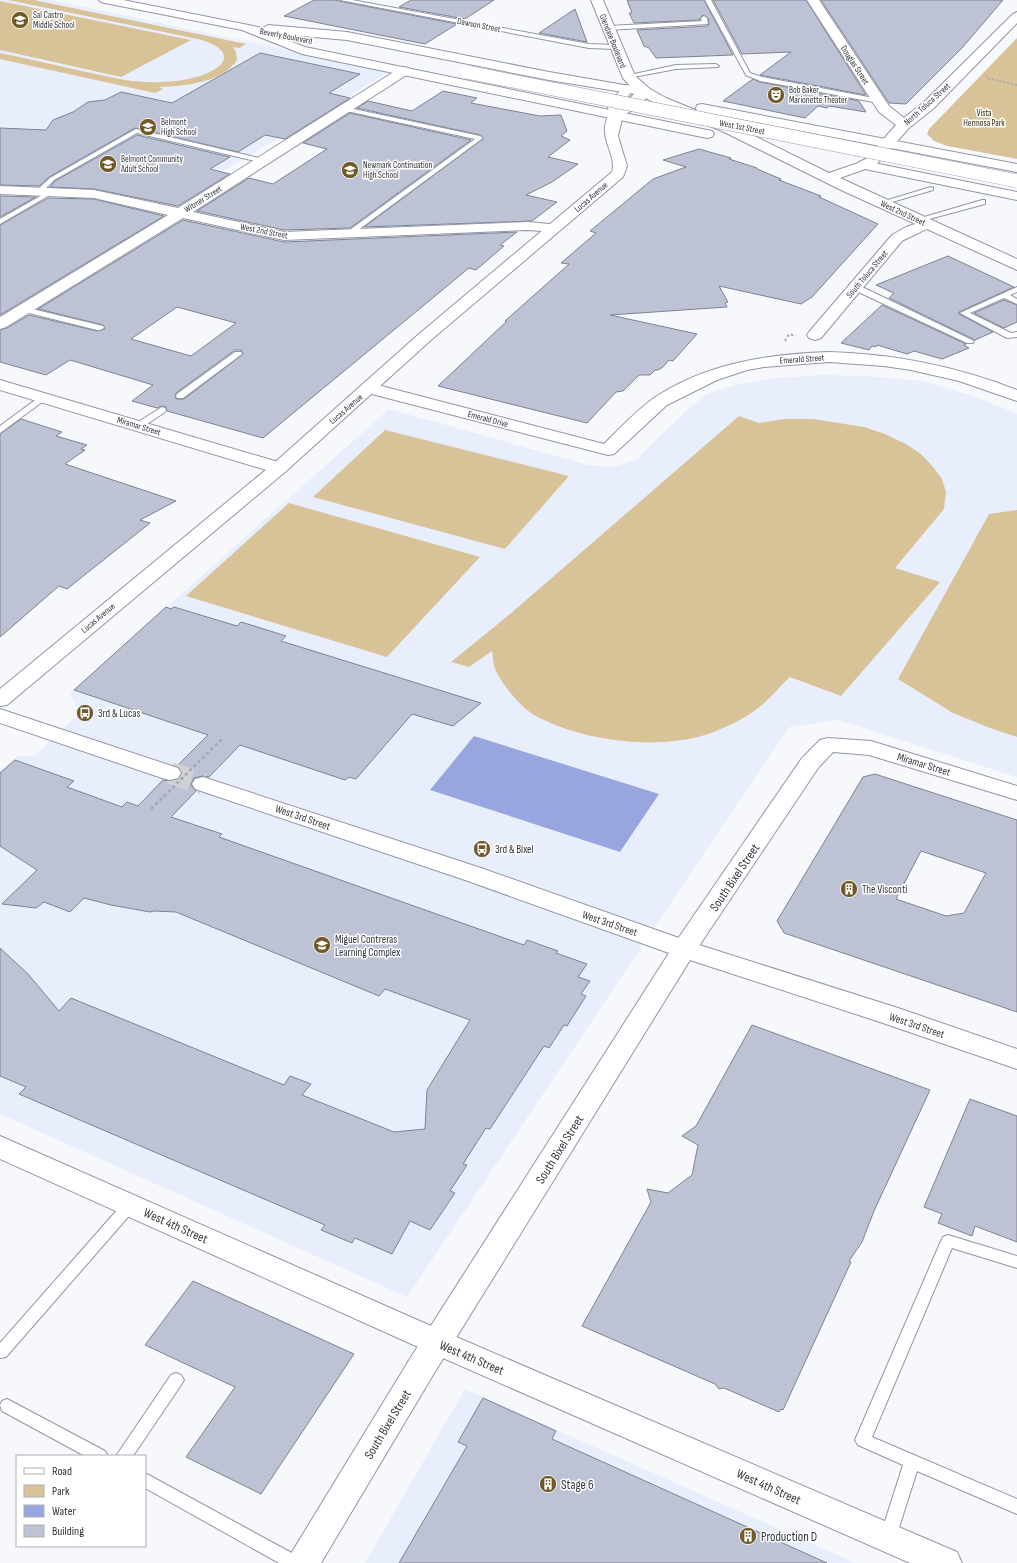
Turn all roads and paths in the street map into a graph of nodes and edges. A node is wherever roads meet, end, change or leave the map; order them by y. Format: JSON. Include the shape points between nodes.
{"nodes":[{"id":1,"x":105,"y":0,"type":"edge"},
{"id":2,"x":343,"y":0,"type":"edge"},
{"id":3,"x":597,"y":0,"type":"edge"},
{"id":4,"x":708,"y":0,"type":"edge"},
{"id":5,"x":813,"y":0,"type":"edge"},
{"id":6,"x":1017,"y":16,"type":"edge"},
{"id":7,"x":704,"y":18,"type":"dead end"},
{"id":8,"x":244,"y":27,"type":"junction"},
{"id":9,"x":608,"y":28,"type":"junction"},
{"id":10,"x":615,"y":47,"type":"junction"},
{"id":11,"x":716,"y":66,"type":"dead end"},
{"id":12,"x":404,"y":71,"type":"junction"},
{"id":13,"x":467,"y":72,"type":"joint"},
{"id":14,"x":985,"y":74,"type":"dead end"},
{"id":15,"x":1017,"y":85,"type":"edge"},
{"id":16,"x":634,"y":87,"type":"junction"},
{"id":17,"x":879,"y":101,"type":"junction"},
{"id":18,"x":344,"y":109,"type":"junction"},
{"id":19,"x":616,"y":114,"type":"junction"},
{"id":20,"x":904,"y":125,"type":"junction"},
{"id":21,"x":707,"y":134,"type":"junction"},
{"id":22,"x":888,"y":143,"type":"junction"},
{"id":23,"x":791,"y":160,"type":"junction"},
{"id":24,"x":263,"y":161,"type":"junction"},
{"id":25,"x":864,"y":166,"type":"junction"},
{"id":26,"x":1017,"y":168,"type":"edge"},
{"id":27,"x":828,"y":178,"type":"junction"},
{"id":28,"x":1017,"y":181,"type":"edge"},
{"id":29,"x":0,"y":190,"type":"edge"},
{"id":30,"x":931,"y":190,"type":"dead end"},
{"id":31,"x":45,"y":192,"type":"junction"},
{"id":32,"x":1017,"y":196,"type":"edge"},
{"id":33,"x":982,"y":202,"type":"dead end"},
{"id":34,"x":882,"y":203,"type":"junction"},
{"id":35,"x":182,"y":212,"type":"junction"},
{"id":36,"x":0,"y":222,"type":"edge"},
{"id":37,"x":922,"y":222,"type":"junction"},
{"id":38,"x":554,"y":228,"type":"junction"},
{"id":39,"x":350,"y":234,"type":"junction"},
{"id":40,"x":1017,"y":265,"type":"edge"},
{"id":41,"x":855,"y":287,"type":"junction"},
{"id":42,"x":1017,"y":289,"type":"edge"},
{"id":43,"x":1004,"y":296,"type":"junction"},
{"id":44,"x":1017,"y":302,"type":"edge"},
{"id":45,"x":24,"y":309,"type":"junction"},
{"id":46,"x":0,"y":324,"type":"edge"},
{"id":47,"x":100,"y":328,"type":"dead end"},
{"id":48,"x":1017,"y":334,"type":"edge"},
{"id":49,"x":815,"y":335,"type":"dead end"},
{"id":50,"x":970,"y":341,"type":"dead end"},
{"id":51,"x":238,"y":354,"type":"dead end"},
{"id":52,"x":0,"y":385,"type":"edge"},
{"id":53,"x":370,"y":388,"type":"junction"},
{"id":54,"x":180,"y":396,"type":"dead end"},
{"id":55,"x":1017,"y":396,"type":"edge"},
{"id":56,"x":42,"y":398,"type":"junction"},
{"id":57,"x":162,"y":410,"type":"dead end"},
{"id":58,"x":138,"y":426,"type":"junction"},
{"id":59,"x":0,"y":430,"type":"edge"},
{"id":60,"x":608,"y":450,"type":"joint"},
{"id":61,"x":279,"y":468,"type":"junction"},
{"id":62,"x":0,"y":700,"type":"edge"},
{"id":63,"x":0,"y":716,"type":"edge"},
{"id":64,"x":223,"y":738,"type":"dead end"},
{"id":65,"x":828,"y":745,"type":"joint"},
{"id":66,"x":170,"y":773,"type":"tunnel mouth"},
{"id":67,"x":203,"y":784,"type":"tunnel mouth"},
{"id":68,"x":1017,"y":793,"type":"edge"},
{"id":69,"x":151,"y":809,"type":"dead end"},
{"id":70,"x":684,"y":949,"type":"junction"},
{"id":71,"x":1017,"y":1059,"type":"edge"},
{"id":72,"x":0,"y":1147,"type":"edge"},
{"id":73,"x":130,"y":1205,"type":"junction"},
{"id":74,"x":1017,"y":1262,"type":"edge"},
{"id":75,"x":437,"y":1342,"type":"junction"},
{"id":76,"x":1,"y":1352,"type":"dead end"},
{"id":77,"x":176,"y":1380,"type":"dead end"},
{"id":78,"x":7,"y":1406,"type":"dead end"},
{"id":79,"x":98,"y":1455,"type":"edge"},
{"id":80,"x":125,"y":1455,"type":"edge"},
{"id":81,"x":912,"y":1461,"type":"junction"},
{"id":82,"x":146,"y":1481,"type":"edge"},
{"id":83,"x":1017,"y":1506,"type":"edge"},
{"id":84,"x":887,"y":1538,"type":"junction"},
{"id":85,"x":295,"y":1563,"type":"edge"},
{"id":86,"x":303,"y":1563,"type":"edge"},
{"id":87,"x":946,"y":1563,"type":"edge"}],
"edges":[{"from":1,"to":8,"type":"street","name":"Beverly Boulevard"},
{"from":2,"to":10,"type":"lane","name":"Dawson Street","via":[[589,46]]},
{"from":3,"to":9,"type":"street","name":"Glendale Boulevard"},
{"from":4,"to":17,"type":"lane","via":[[748,74]]},
{"from":5,"to":17,"type":"street","name":"Douglas Street"},
{"from":6,"to":20,"type":"street","name":"North Toluca Street","via":[[929,105]]},
{"from":7,"to":9,"type":"lane","via":[[706,23]]},
{"from":8,"to":12,"type":"street","via":[[302,50]]},
{"from":8,"to":13,"type":"street","name":"Beverly Boulevard"},
{"from":8,"to":16,"type":"street","via":[[347,36],[549,76]]},
{"from":9,"to":10,"type":"street","name":"Glendale Boulevard"},
{"from":10,"to":16,"type":"street","name":"Glendale Boulevard"},
{"from":11,"to":16,"type":"lane","via":[[676,67]]},
{"from":12,"to":18,"type":"street","name":"Witmer Street"},
{"from":12,"to":19,"type":"street"},
{"from":13,"to":28,"type":"street","name":"West 1st Street","bridge":true},
{"from":14,"to":15,"type":"path","via":[[987,78]]},
{"from":16,"to":19,"type":"street","via":[[625,109]]},
{"from":16,"to":21,"type":"street","name":"West 2nd Street","via":[[664,113]]},
{"from":16,"to":22,"type":"street","via":[[656,90],[685,104],[698,107]]},
{"from":16,"to":23,"type":"street","name":"West 2nd Street","via":[[661,102],[727,128]]},
{"from":17,"to":20,"type":"street","name":"Douglas Street","via":[[884,109]]},
{"from":18,"to":24,"type":"street","name":"Witmer Street"},
{"from":18,"to":39,"type":"lane","via":[[480,138]]},
{"from":19,"to":21,"type":"street"},
{"from":19,"to":38,"type":"street","name":"Lucas Avenue","via":[[612,140],[620,165],[618,174]]},
{"from":20,"to":22,"type":"street","name":"North Toluca Street"},
{"from":21,"to":23,"type":"street","name":"West 2nd Street"},
{"from":22,"to":25,"type":"street","name":"North Toluca Street"},
{"from":22,"to":26,"type":"street"},
{"from":23,"to":27,"type":"street","name":"West 2nd Street"},
{"from":24,"to":31,"type":"lane","via":[[136,131],[52,178]]},
{"from":24,"to":35,"type":"street","name":"Witmer Street"},
{"from":25,"to":27,"type":"street","name":"North Toluca Street"},
{"from":25,"to":32,"type":"street"},
{"from":27,"to":34,"type":"street","name":"West 2nd Street"},
{"from":29,"to":31,"type":"street","name":"West 2nd Street"},
{"from":30,"to":34,"type":"lane"},
{"from":31,"to":35,"type":"street","name":"West 2nd Street","via":[[94,194]]},
{"from":31,"to":36,"type":"lane"},
{"from":33,"to":37,"type":"lane"},
{"from":34,"to":37,"type":"street","name":"West 2nd Street"},
{"from":35,"to":39,"type":"street","name":"West 2nd Street","via":[[284,236]]},
{"from":35,"to":45,"type":"street","name":"Witmer Street"},
{"from":37,"to":40,"type":"street","name":"West 2nd Street"},
{"from":37,"to":41,"type":"street","name":"South Toluca Street","via":[[898,238]]},
{"from":38,"to":39,"type":"street","name":"West 2nd Street","via":[[528,226]]},
{"from":38,"to":53,"type":"street","name":"Lucas Avenue","via":[[425,337]]},
{"from":41,"to":49,"type":"street","name":"South Toluca Street"},
{"from":41,"to":50,"type":"lane"},
{"from":42,"to":43,"type":"lane"},
{"from":43,"to":44,"type":"lane"},
{"from":43,"to":48,"type":"lane","via":[[964,313],[1010,336]]},
{"from":45,"to":46,"type":"street","name":"Witmer Street"},
{"from":45,"to":47,"type":"lane"},
{"from":51,"to":54,"type":"lane"},
{"from":52,"to":56,"type":"street","name":"Miramar Street"},
{"from":53,"to":60,"type":"street","name":"Emerald Drive"},
{"from":53,"to":61,"type":"street","name":"Lucas Avenue"},
{"from":55,"to":60,"type":"street","name":"Emerald Street","via":[[987,383],[940,370],[900,363],[862,358],[784,359],[742,366],[660,401]]},
{"from":56,"to":58,"type":"street","name":"Miramar Street"},
{"from":56,"to":59,"type":"lane"},
{"from":57,"to":58,"type":"lane"},
{"from":58,"to":61,"type":"street","name":"Miramar Street"},
{"from":61,"to":62,"type":"street","name":"Lucas Avenue"},
{"from":63,"to":66,"type":"street"},
{"from":64,"to":69,"type":"path","bridge":true},
{"from":65,"to":68,"type":"street","name":"Miramar Street","via":[[871,748]]},
{"from":65,"to":70,"type":"street","name":"South Bixel Street","via":[[810,763]]},
{"from":67,"to":70,"type":"street","name":"West 3rd Street","via":[[473,874]]},
{"from":70,"to":71,"type":"street","name":"West 3rd Street"},
{"from":70,"to":75,"type":"street","name":"South Bixel Street"},
{"from":72,"to":73,"type":"street","name":"West 4th Street"},
{"from":73,"to":75,"type":"street","name":"West 4th Street"},
{"from":73,"to":76,"type":"lane"},
{"from":74,"to":81,"type":"lane","via":[[948,1241],[863,1440]]},
{"from":75,"to":84,"type":"street","name":"West 4th Street"},
{"from":75,"to":86,"type":"street","name":"South Bixel Street"},
{"from":77,"to":80,"type":"lane"},
{"from":78,"to":79,"type":"lane"},
{"from":81,"to":83,"type":"lane"},
{"from":81,"to":84,"type":"lane"},
{"from":82,"to":85,"type":"lane"},
{"from":84,"to":87,"type":"street","name":"West 4th Street"}]}
